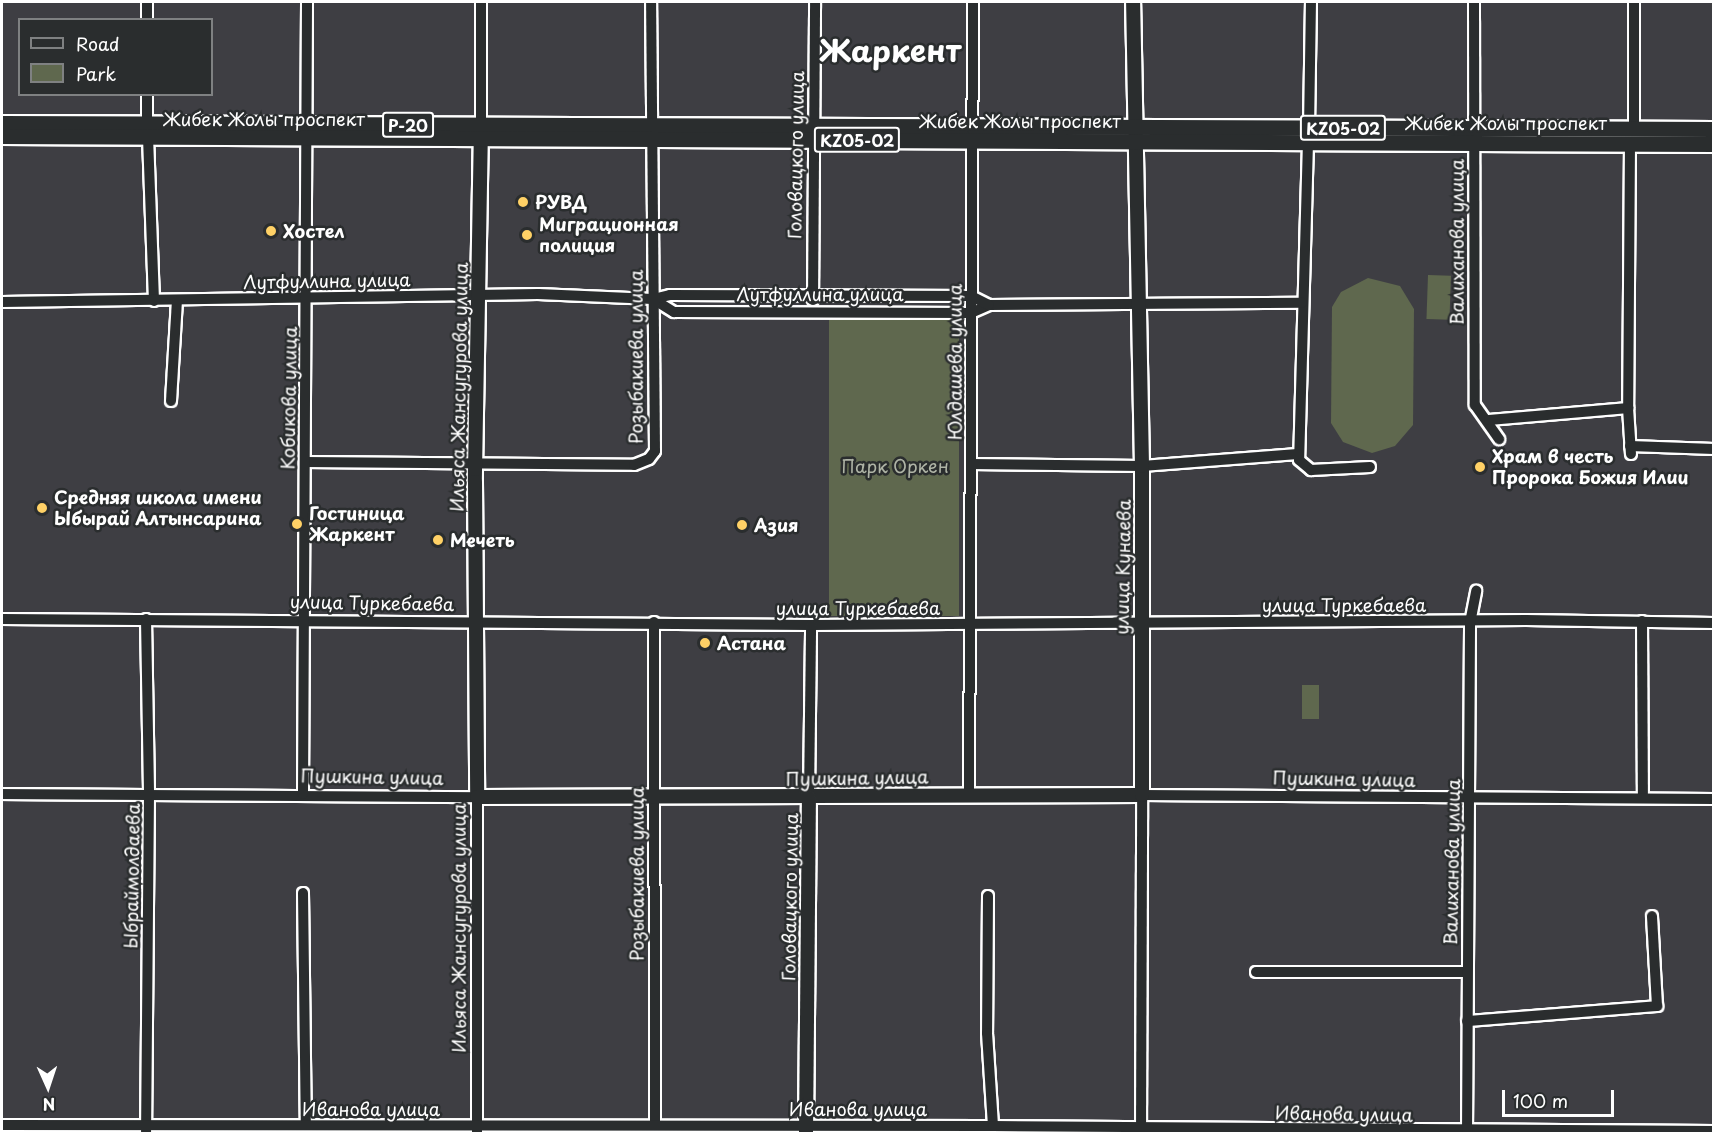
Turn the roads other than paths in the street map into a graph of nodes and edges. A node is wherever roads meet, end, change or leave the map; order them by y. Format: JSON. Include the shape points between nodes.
{"nodes":[{"id":1,"x":147,"y":2,"type":"edge"},
{"id":2,"x":307,"y":2,"type":"edge"},
{"id":3,"x":481,"y":2,"type":"edge"},
{"id":4,"x":651,"y":2,"type":"edge"},
{"id":5,"x":815,"y":2,"type":"edge"},
{"id":6,"x":974,"y":2,"type":"edge"},
{"id":7,"x":1133,"y":2,"type":"edge"},
{"id":8,"x":1311,"y":2,"type":"edge"},
{"id":9,"x":1474,"y":2,"type":"edge"},
{"id":10,"x":1634,"y":2,"type":"edge"},
{"id":11,"x":147,"y":18,"type":"edge"},
{"id":12,"x":147,"y":96,"type":"edge"},
{"id":13,"x":2,"y":123,"type":"edge"},
{"id":14,"x":1713,"y":129,"type":"edge"},
{"id":15,"x":148,"y":131,"type":"junction"},
{"id":16,"x":304,"y":132,"type":"junction"},
{"id":17,"x":481,"y":132,"type":"junction"},
{"id":18,"x":650,"y":133,"type":"junction"},
{"id":19,"x":815,"y":133,"type":"junction"},
{"id":20,"x":973,"y":133,"type":"junction"},
{"id":21,"x":1137,"y":134,"type":"junction"},
{"id":22,"x":1308,"y":135,"type":"junction"},
{"id":23,"x":1474,"y":135,"type":"junction"},
{"id":24,"x":2,"y":136,"type":"edge"},
{"id":25,"x":1632,"y":136,"type":"junction"},
{"id":26,"x":1713,"y":144,"type":"edge"},
{"id":27,"x":477,"y":294,"type":"junction"},
{"id":28,"x":813,"y":295,"type":"junction"},
{"id":29,"x":971,"y":296,"type":"junction"},
{"id":30,"x":307,"y":298,"type":"junction"},
{"id":31,"x":653,"y":299,"type":"junction"},
{"id":32,"x":177,"y":301,"type":"junction"},
{"id":33,"x":2,"y":302,"type":"edge"},
{"id":34,"x":154,"y":302,"type":"junction"},
{"id":35,"x":1139,"y":303,"type":"junction"},
{"id":36,"x":1302,"y":303,"type":"junction"},
{"id":37,"x":989,"y":305,"type":"junction"},
{"id":38,"x":813,"y":310,"type":"junction"},
{"id":39,"x":971,"y":313,"type":"junction"},
{"id":40,"x":171,"y":401,"type":"dead end"},
{"id":41,"x":1628,"y":408,"type":"junction"},
{"id":42,"x":1489,"y":420,"type":"junction"},
{"id":43,"x":1499,"y":439,"type":"dead end"},
{"id":44,"x":1713,"y":449,"type":"edge"},
{"id":45,"x":1297,"y":457,"type":"junction"},
{"id":46,"x":305,"y":462,"type":"junction"},
{"id":47,"x":475,"y":463,"type":"junction"},
{"id":48,"x":971,"y":464,"type":"junction"},
{"id":49,"x":1143,"y":466,"type":"junction"},
{"id":50,"x":1370,"y":467,"type":"dead end"},
{"id":51,"x":1476,"y":591,"type":"dead end"},
{"id":52,"x":307,"y":618,"type":"junction"},
{"id":53,"x":2,"y":619,"type":"edge"},
{"id":54,"x":146,"y":619,"type":"junction"},
{"id":55,"x":476,"y":621,"type":"junction"},
{"id":56,"x":1642,"y":621,"type":"junction"},
{"id":57,"x":654,"y":622,"type":"junction"},
{"id":58,"x":1141,"y":622,"type":"junction"},
{"id":59,"x":1470,"y":623,"type":"junction"},
{"id":60,"x":1713,"y":623,"type":"edge"},
{"id":61,"x":970,"y":624,"type":"junction"},
{"id":62,"x":811,"y":625,"type":"junction"},
{"id":63,"x":2,"y":794,"type":"edge"},
{"id":64,"x":149,"y":794,"type":"junction"},
{"id":65,"x":303,"y":794,"type":"junction"},
{"id":66,"x":969,"y":795,"type":"junction"},
{"id":67,"x":1142,"y":795,"type":"junction"},
{"id":68,"x":477,"y":797,"type":"junction"},
{"id":69,"x":652,"y":797,"type":"junction"},
{"id":70,"x":809,"y":797,"type":"junction"},
{"id":71,"x":1470,"y":798,"type":"junction"},
{"id":72,"x":1643,"y":798,"type":"junction"},
{"id":73,"x":1713,"y":799,"type":"edge"},
{"id":74,"x":303,"y":893,"type":"dead end"},
{"id":75,"x":988,"y":896,"type":"dead end"},
{"id":76,"x":1652,"y":916,"type":"dead end"},
{"id":77,"x":1256,"y":972,"type":"dead end"},
{"id":78,"x":1467,"y":972,"type":"junction"},
{"id":79,"x":1467,"y":1021,"type":"junction"},
{"id":80,"x":2,"y":1125,"type":"edge"},
{"id":81,"x":306,"y":1125,"type":"junction"},
{"id":82,"x":655,"y":1125,"type":"junction"},
{"id":83,"x":993,"y":1126,"type":"junction"},
{"id":84,"x":477,"y":1129,"type":"edge"},
{"id":85,"x":146,"y":1130,"type":"edge"},
{"id":86,"x":289,"y":1130,"type":"edge"},
{"id":87,"x":806,"y":1130,"type":"edge"},
{"id":88,"x":1141,"y":1131,"type":"edge"},
{"id":89,"x":1713,"y":1131,"type":"edge"},
{"id":90,"x":1467,"y":1133,"type":"edge"}],
"edges":[{"from":1,"to":11,"type":"street"},
{"from":2,"to":16,"type":"street","name":"Кобикова улица"},
{"from":3,"to":17,"type":"street","name":"Ильяса Жансугурова улица"},
{"from":4,"to":18,"type":"street","name":"Розыбакиева улица"},
{"from":5,"to":19,"type":"street","name":"Головацкого улица"},
{"from":6,"to":20,"type":"street","name":"Юлдашева улица"},
{"from":7,"to":21,"type":"main road","name":"улица Кунаева"},
{"from":8,"to":22,"type":"street"},
{"from":9,"to":23,"type":"street","name":"Валиханова улица"},
{"from":10,"to":25,"type":"street"},
{"from":12,"to":15,"type":"street"},
{"from":13,"to":15,"type":"highway","name":"Жибек Жолы проспект","number":"Р-20"},
{"from":14,"to":25,"type":"highway","name":"Жибек Жолы проспект","number":"KZ05-02"},
{"from":15,"to":16,"type":"highway","name":"Жибек Жолы проспект","number":"Р-20"},
{"from":15,"to":24,"type":"highway","name":"Жибек Жолы проспект"},
{"from":15,"to":34,"type":"street"},
{"from":16,"to":17,"type":"highway","name":"Жибек Жолы проспект","number":"Р-20"},
{"from":16,"to":30,"type":"street","name":"Кобикова улица"},
{"from":17,"to":18,"type":"highway","name":"Жибек Жолы проспект","number":"Р-20"},
{"from":17,"to":27,"type":"main road","name":"Ильяса Жансугурова улица"},
{"from":18,"to":19,"type":"highway","name":"Жибек Жолы проспект","number":"Р-20"},
{"from":18,"to":31,"type":"street","name":"Розыбакиева улица"},
{"from":19,"to":20,"type":"highway","name":"Жибек Жолы проспект","number":"KZ05-02"},
{"from":19,"to":28,"type":"street","name":"Головацкого улица"},
{"from":20,"to":21,"type":"highway","name":"Жибек Жолы проспект","number":"KZ05-02"},
{"from":20,"to":29,"type":"street","name":"Юлдашева улица"},
{"from":21,"to":22,"type":"highway","name":"Жибек Жолы проспект","number":"KZ05-02"},
{"from":21,"to":35,"type":"main road","name":"улица Кунаева"},
{"from":22,"to":23,"type":"highway","name":"Жибек Жолы проспект","number":"KZ05-02"},
{"from":22,"to":36,"type":"street"},
{"from":23,"to":25,"type":"highway","name":"Жибек Жолы проспект","number":"KZ05-02"},
{"from":23,"to":42,"type":"street","name":"Валиханова улица","via":[[1475,405]]},
{"from":25,"to":26,"type":"highway","name":"Жибек Жолы проспект","number":"KZ05-02"},
{"from":25,"to":41,"type":"street"},
{"from":27,"to":30,"type":"street","name":"Лутфуллина улица"},
{"from":27,"to":31,"type":"street","name":"Лутфуллина улица"},
{"from":27,"to":47,"type":"main road","name":"Ильяса Жансугурова улица"},
{"from":28,"to":29,"type":"street","name":"Лутфуллина улица"},
{"from":28,"to":31,"type":"street","name":"Лутфуллина улица","via":[[670,295]]},
{"from":28,"to":38,"type":"street","name":"Головацкого улица"},
{"from":29,"to":37,"type":"street","name":"Лутфуллина улица"},
{"from":29,"to":39,"type":"street","name":"Юлдашева улица"},
{"from":30,"to":32,"type":"street","name":"Лутфуллина улица"},
{"from":30,"to":46,"type":"street","name":"Кобикова улица"},
{"from":31,"to":38,"type":"street","name":"Лутфуллина улица","via":[[674,312]]},
{"from":31,"to":47,"type":"street","name":"Розыбакиева улица","via":[[655,451],[649,459],[634,465]]},
{"from":32,"to":34,"type":"street","name":"Лутфуллина улица"},
{"from":32,"to":40,"type":"street"},
{"from":33,"to":34,"type":"street","name":"Лутфуллина улица"},
{"from":35,"to":36,"type":"street","name":"Лутфуллина улица"},
{"from":35,"to":37,"type":"street","name":"Лутфуллина улица"},
{"from":35,"to":49,"type":"main road","name":"улица Кунаева"},
{"from":36,"to":45,"type":"street"},
{"from":37,"to":39,"type":"street","name":"Лутфуллина улица"},
{"from":38,"to":39,"type":"street","name":"Лутфуллина улица"},
{"from":39,"to":48,"type":"street","name":"Юлдашева улица"},
{"from":41,"to":42,"type":"street"},
{"from":41,"to":44,"type":"street","via":[[1631,450]]},
{"from":42,"to":43,"type":"street","name":"Валиханова улица"},
{"from":45,"to":49,"type":"street"},
{"from":45,"to":50,"type":"street","via":[[1311,470]]},
{"from":46,"to":47,"type":"street"},
{"from":46,"to":52,"type":"street","name":"Кобикова улица"},
{"from":47,"to":55,"type":"main road","name":"Ильяса Жансугурова улица"},
{"from":48,"to":49,"type":"street"},
{"from":48,"to":61,"type":"street","name":"Юлдашева улица"},
{"from":49,"to":58,"type":"main road","name":"улица Кунаева"},
{"from":51,"to":59,"type":"street","name":"Валиханова улица"},
{"from":52,"to":54,"type":"street","name":"улица Туркебаева"},
{"from":52,"to":55,"type":"street","name":"улица Туркебаева"},
{"from":52,"to":65,"type":"street","name":"Кобикова улица"},
{"from":53,"to":54,"type":"street","name":"улица Туркебаева"},
{"from":54,"to":64,"type":"street","name":"Ыбраймолдаева"},
{"from":55,"to":57,"type":"street","name":"улица Туркебаева"},
{"from":55,"to":68,"type":"main road","name":"Ильяса Жансугурова улица"},
{"from":56,"to":59,"type":"street","name":"улица Туркебаева"},
{"from":56,"to":60,"type":"street","name":"улица Туркебаева"},
{"from":56,"to":72,"type":"street"},
{"from":57,"to":62,"type":"street","name":"улица Туркебаева"},
{"from":57,"to":69,"type":"street","name":"Розыбакиева улица"},
{"from":58,"to":59,"type":"street","name":"улица Туркебаева"},
{"from":58,"to":61,"type":"street","name":"улица Туркебаева"},
{"from":58,"to":67,"type":"main road","name":"улица Кунаева"},
{"from":59,"to":71,"type":"street","name":"Валиханова улица"},
{"from":61,"to":62,"type":"street","name":"улица Туркебаева"},
{"from":61,"to":66,"type":"street","name":"Юлдашева улица"},
{"from":62,"to":70,"type":"street","name":"Головацкого улица"},
{"from":63,"to":64,"type":"street","name":"Пушкина улица"},
{"from":64,"to":65,"type":"street","name":"Пушкина улица"},
{"from":64,"to":85,"type":"street","name":"Ыбраймолдаева"},
{"from":65,"to":68,"type":"street","name":"Пушкина улица"},
{"from":66,"to":67,"type":"main road","name":"Пушкина улица"},
{"from":66,"to":70,"type":"main road","name":"Пушкина улица"},
{"from":67,"to":71,"type":"street","name":"Пушкина улица"},
{"from":67,"to":88,"type":"street","name":"улица Кунаева"},
{"from":68,"to":69,"type":"main road","name":"Пушкина улица"},
{"from":68,"to":84,"type":"street","name":"Ильяса Жансугурова улица"},
{"from":69,"to":70,"type":"main road","name":"Пушкина улица"},
{"from":69,"to":82,"type":"street","name":"Розыбакиева улица"},
{"from":70,"to":87,"type":"main road","name":"Головацкого улица"},
{"from":71,"to":72,"type":"street","name":"Пушкина улица"},
{"from":71,"to":78,"type":"street","name":"Валиханова улица"},
{"from":72,"to":73,"type":"street","name":"Пушкина улица"},
{"from":74,"to":81,"type":"street"},
{"from":75,"to":83,"type":"street","via":[[987,1033]]},
{"from":76,"to":79,"type":"street","via":[[1657,1006]]},
{"from":77,"to":78,"type":"street"},
{"from":78,"to":79,"type":"street","name":"Валиханова улица"},
{"from":79,"to":90,"type":"street","name":"Валиханова улица"},
{"from":80,"to":85,"type":"street","name":"Иванова улица"},
{"from":81,"to":84,"type":"street","name":"Иванова улица"},
{"from":81,"to":86,"type":"street","name":"Иванова улица"},
{"from":82,"to":84,"type":"street","name":"Иванова улица"},
{"from":82,"to":87,"type":"street","name":"Иванова улица"},
{"from":83,"to":87,"type":"street","name":"Иванова улица"},
{"from":83,"to":88,"type":"street","name":"Иванова улица"},
{"from":85,"to":86,"type":"street","name":"Иванова улица"},
{"from":88,"to":90,"type":"street","name":"Иванова улица"},
{"from":89,"to":90,"type":"street","name":"Иванова улица"}]}
